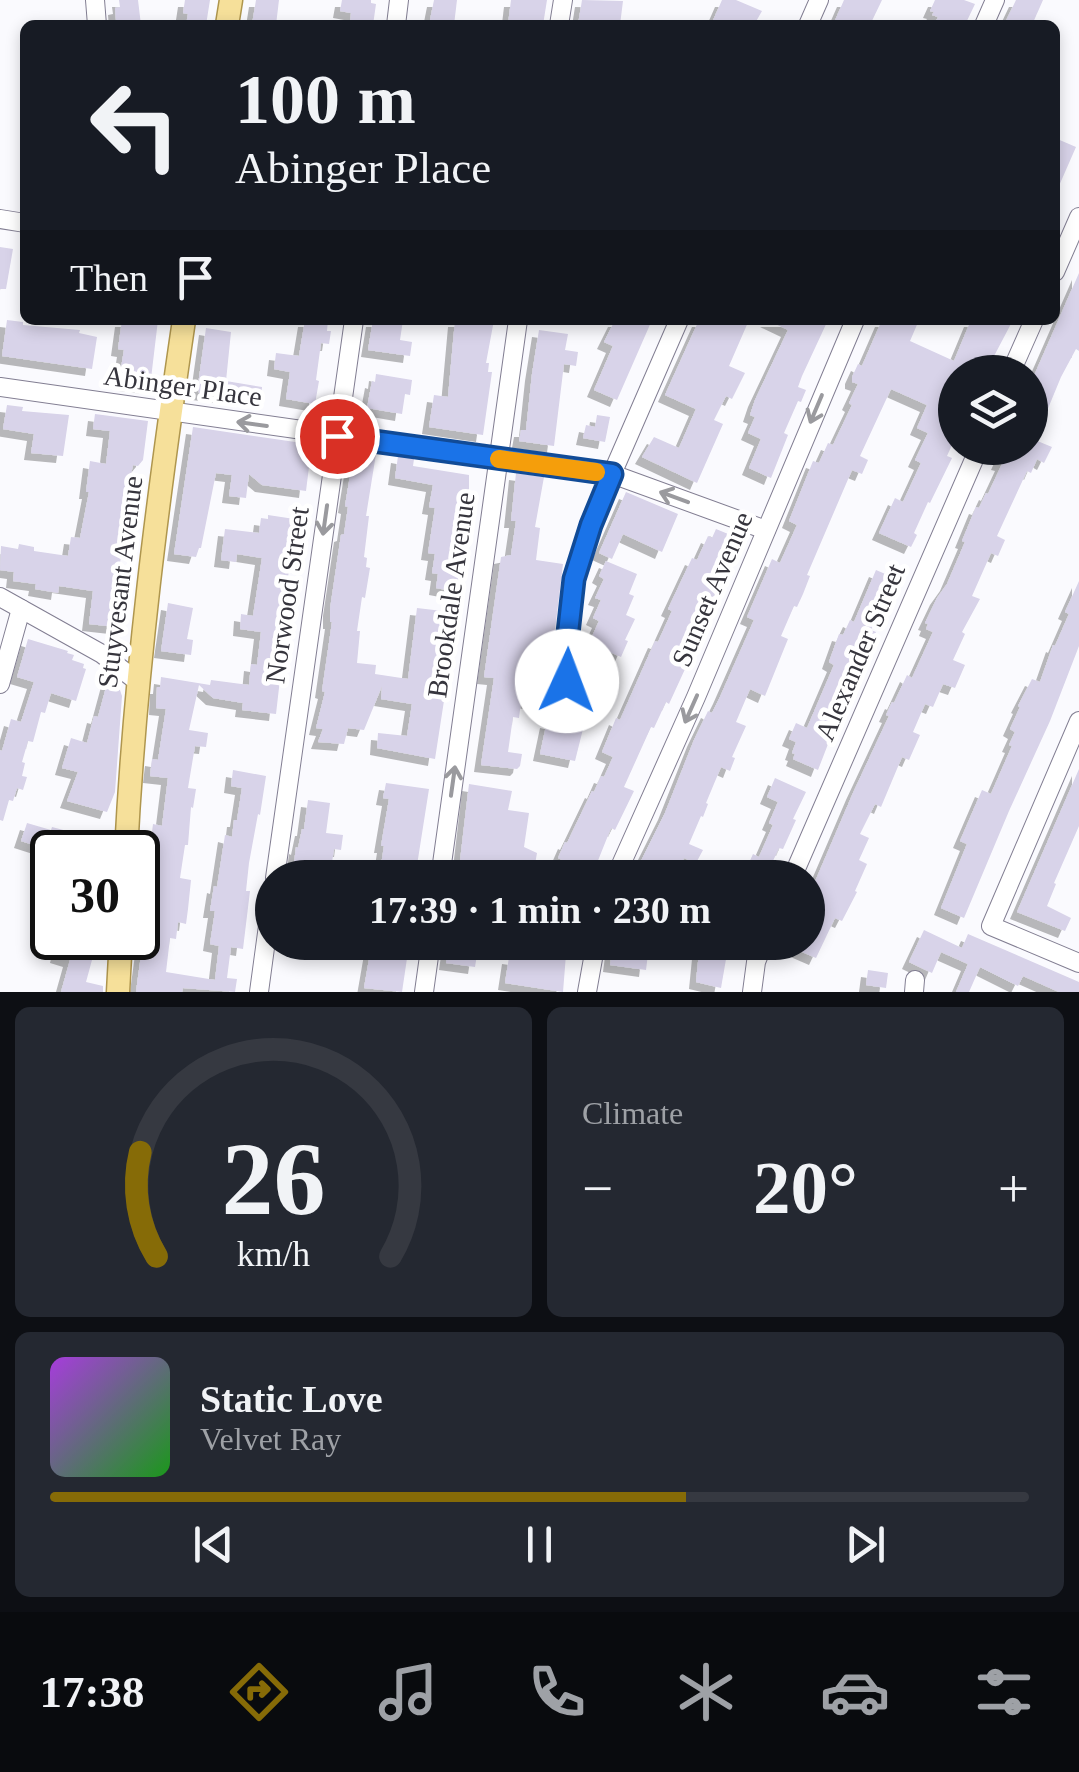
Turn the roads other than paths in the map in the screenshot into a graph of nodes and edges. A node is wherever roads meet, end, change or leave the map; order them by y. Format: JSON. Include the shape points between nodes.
{"nodes":[{"id":1,"x":1079,"y":217,"type":"edge"},
{"id":2,"x":1060,"y":261,"type":"edge"},
{"id":3,"x":183,"y":325,"type":"edge"},
{"id":4,"x":353,"y":325,"type":"edge"},
{"id":5,"x":517,"y":325,"type":"edge"},
{"id":6,"x":677,"y":325,"type":"edge"},
{"id":7,"x":853,"y":325,"type":"edge"},
{"id":8,"x":1032,"y":325,"type":"edge"},
{"id":9,"x":1019,"y":355,"type":"edge"},
{"id":10,"x":0,"y":387,"type":"edge"},
{"id":11,"x":170,"y":413,"type":"junction"},
{"id":12,"x":337,"y":436,"type":"junction"},
{"id":13,"x":498,"y":458,"type":"junction"},
{"id":14,"x":972,"y":465,"type":"edge"},
{"id":15,"x":612,"y":474,"type":"junction"},
{"id":16,"x":766,"y":530,"type":"junction"},
{"id":17,"x":0,"y":597,"type":"edge"},
{"id":18,"x":21,"y":609,"type":"junction"},
{"id":19,"x":138,"y":682,"type":"junction"},
{"id":20,"x":0,"y":684,"type":"edge"},
{"id":21,"x":571,"y":688,"type":"dead end"},
{"id":22,"x":1079,"y":721,"type":"edge"},
{"id":23,"x":128,"y":830,"type":"edge"},
{"id":24,"x":278,"y":860,"type":"edge"},
{"id":25,"x":442,"y":860,"type":"edge"},
{"id":26,"x":623,"y":860,"type":"edge"},
{"id":27,"x":800,"y":860,"type":"edge"},
{"id":28,"x":120,"y":960,"type":"edge"},
{"id":29,"x":263,"y":960,"type":"edge"},
{"id":30,"x":428,"y":960,"type":"edge"},
{"id":31,"x":593,"y":960,"type":"edge"},
{"id":32,"x":757,"y":960,"type":"edge"},
{"id":33,"x":1079,"y":962,"type":"edge"},
{"id":34,"x":118,"y":992,"type":"edge"},
{"id":35,"x":259,"y":992,"type":"edge"},
{"id":36,"x":424,"y":992,"type":"edge"},
{"id":37,"x":587,"y":992,"type":"edge"},
{"id":38,"x":752,"y":992,"type":"edge"}],
"edges":[{"from":1,"to":2,"type":"street"},
{"from":3,"to":11,"type":"main road","name":"Stuyvesant Avenue"},
{"from":4,"to":12,"type":"street","name":"Norwood Street"},
{"from":5,"to":13,"type":"street","name":"Brookdale Avenue"},
{"from":6,"to":15,"type":"street"},
{"from":7,"to":16,"type":"street","name":"Sunset Avenue","one_way":true},
{"from":8,"to":9,"type":"street"},
{"from":10,"to":11,"type":"street","name":"Abinger Place"},
{"from":12,"to":11,"type":"street","name":"Abinger Place","one_way":true},
{"from":11,"to":19,"type":"main road","name":"Stuyvesant Avenue"},
{"from":12,"to":13,"type":"street","name":"Abinger Place"},
{"from":12,"to":24,"type":"street","name":"Norwood Street","one_way":true},
{"from":13,"to":15,"type":"street","name":"Abinger Place"},
{"from":25,"to":13,"type":"street","name":"Brookdale Avenue","one_way":true},
{"from":14,"to":27,"type":"street","name":"Alexander Street"},
{"from":16,"to":15,"type":"street","name":"Abinger Place","one_way":true},
{"from":15,"to":21,"type":"street","via":[[574,579],[565,660]]},
{"from":16,"to":26,"type":"street","name":"Sunset Avenue","one_way":true},
{"from":17,"to":18,"type":"street"},
{"from":18,"to":19,"type":"street"},
{"from":18,"to":20,"type":"street"},
{"from":19,"to":23,"type":"main road","name":"Stuyvesant Avenue"},
{"from":22,"to":33,"type":"street","via":[[990,926]]},
{"from":28,"to":34,"type":"main road"},
{"from":29,"to":35,"type":"street"},
{"from":30,"to":36,"type":"street"},
{"from":31,"to":37,"type":"street"},
{"from":32,"to":38,"type":"street"}]}
